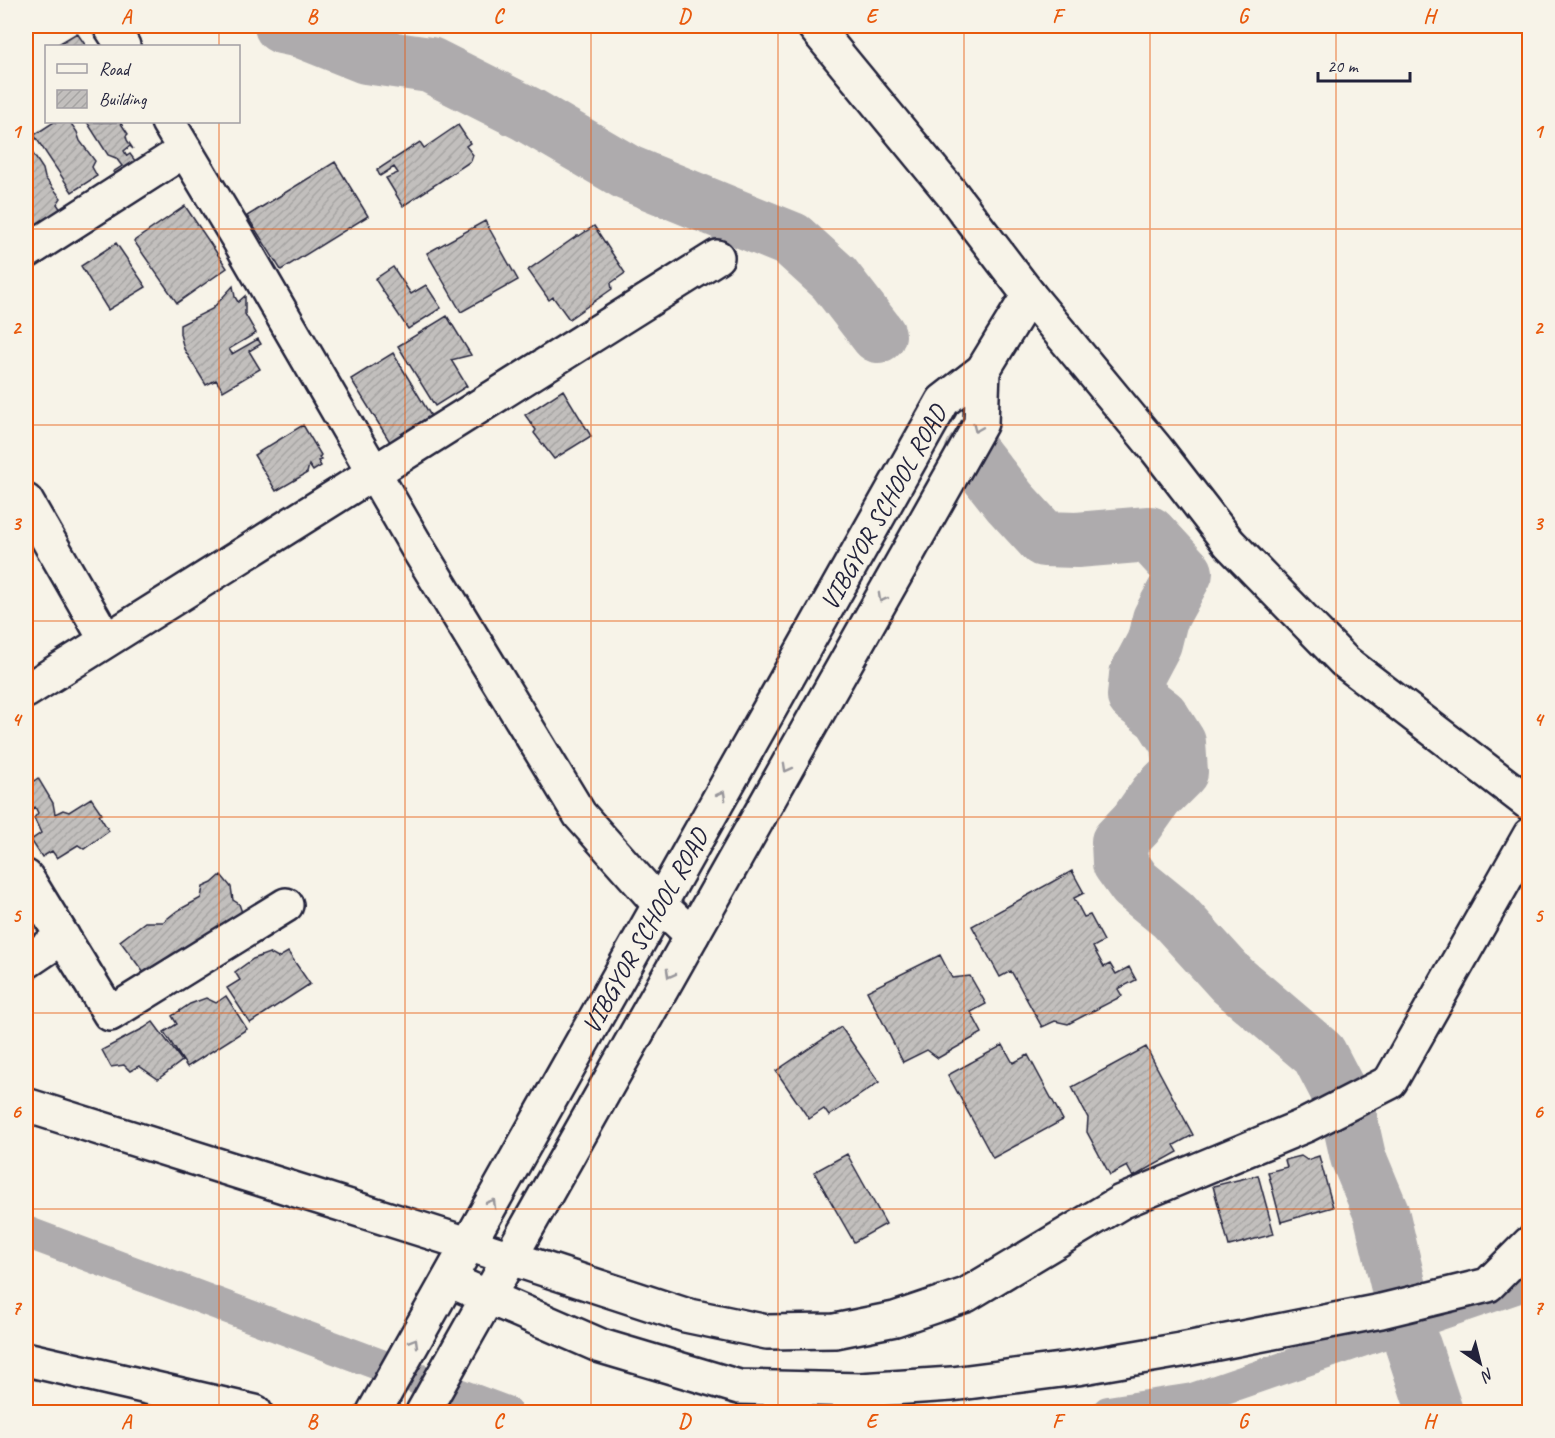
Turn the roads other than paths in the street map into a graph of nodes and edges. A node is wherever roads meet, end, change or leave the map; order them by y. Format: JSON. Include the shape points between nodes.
{"nodes":[{"id":1,"x":110,"y":26,"type":"edge"},
{"id":2,"x":814,"y":26,"type":"edge"},
{"id":3,"x":122,"y":45,"type":"edge"},
{"id":4,"x":169,"y":123,"type":"edge"},
{"id":5,"x":185,"y":150,"type":"junction"},
{"id":6,"x":26,"y":252,"type":"edge"},
{"id":7,"x":717,"y":257,"type":"dead end"},
{"id":8,"x":1029,"y":295,"type":"junction"},
{"id":9,"x":983,"y":370,"type":"junction"},
{"id":10,"x":374,"y":472,"type":"junction"},
{"id":11,"x":26,"y":501,"type":"edge"},
{"id":12,"x":106,"y":640,"type":"junction"},
{"id":13,"x":26,"y":691,"type":"edge"},
{"id":14,"x":1530,"y":804,"type":"edge"},
{"id":15,"x":1530,"y":835,"type":"edge"},
{"id":16,"x":26,"y":877,"type":"edge"},
{"id":17,"x":286,"y":905,"type":"dead end"},
{"id":18,"x":660,"y":905,"type":"junction"},
{"id":19,"x":692,"y":935,"type":"junction"},
{"id":20,"x":63,"y":938,"type":"junction"},
{"id":21,"x":26,"y":962,"type":"edge"},
{"id":22,"x":26,"y":1105,"type":"edge"},
{"id":23,"x":1530,"y":1243,"type":"edge"},
{"id":24,"x":468,"y":1244,"type":"junction"},
{"id":25,"x":510,"y":1258,"type":"junction"},
{"id":26,"x":446,"y":1285,"type":"junction"},
{"id":27,"x":482,"y":1307,"type":"junction"},
{"id":28,"x":26,"y":1359,"type":"edge"},
{"id":29,"x":380,"y":1403,"type":"edge"},
{"id":30,"x":425,"y":1408,"type":"edge"},
{"id":31,"x":255,"y":1413,"type":"edge"}],
"edges":[{"from":1,"to":3,"type":"street"},
{"from":2,"to":8,"type":"street"},
{"from":4,"to":5,"type":"street"},
{"from":5,"to":6,"type":"street"},
{"from":5,"to":10,"type":"street"},
{"from":7,"to":10,"type":"street"},
{"from":8,"to":9,"type":"street"},
{"from":8,"to":14,"type":"street","via":[[1229,543],[1344,662]]},
{"from":18,"to":9,"type":"street","name":"VIBGYOR SCHOOL ROAD","one_way":true,"via":[[943,401]]},
{"from":9,"to":19,"type":"street","name":"VIBGYOR SCHOOL ROAD","one_way":true,"via":[[981,423]]},
{"from":10,"to":12,"type":"street"},
{"from":10,"to":18,"type":"street","via":[[580,816]]},
{"from":11,"to":12,"type":"street"},
{"from":12,"to":13,"type":"street"},
{"from":15,"to":25,"type":"street","via":[[1390,1082],[1306,1125],[1121,1202],[966,1295],[895,1319],[835,1331],[767,1332],[685,1315]]},
{"from":16,"to":20,"type":"street"},
{"from":17,"to":20,"type":"street","via":[[110,1014]]},
{"from":18,"to":19,"type":"street"},
{"from":24,"to":18,"type":"street","name":"VIBGYOR SCHOOL ROAD","one_way":true},
{"from":19,"to":25,"type":"street","name":"VIBGYOR SCHOOL ROAD","one_way":true},
{"from":20,"to":21,"type":"street"},
{"from":22,"to":24,"type":"street"},
{"from":23,"to":27,"type":"street","via":[[1488,1285],[1381,1311],[1077,1368],[951,1384],[860,1390],[739,1387]]},
{"from":24,"to":25,"type":"street"},
{"from":24,"to":26,"type":"street","name":"VIBGYOR SCHOOL ROAD"},
{"from":25,"to":27,"type":"street","name":"VIBGYOR SCHOOL ROAD"},
{"from":26,"to":27,"type":"street"},
{"from":29,"to":26,"type":"street","name":"VIBGYOR SCHOOL ROAD","one_way":true},
{"from":27,"to":30,"type":"street","name":"VIBGYOR SCHOOL ROAD"},
{"from":28,"to":31,"type":"street"}]}
